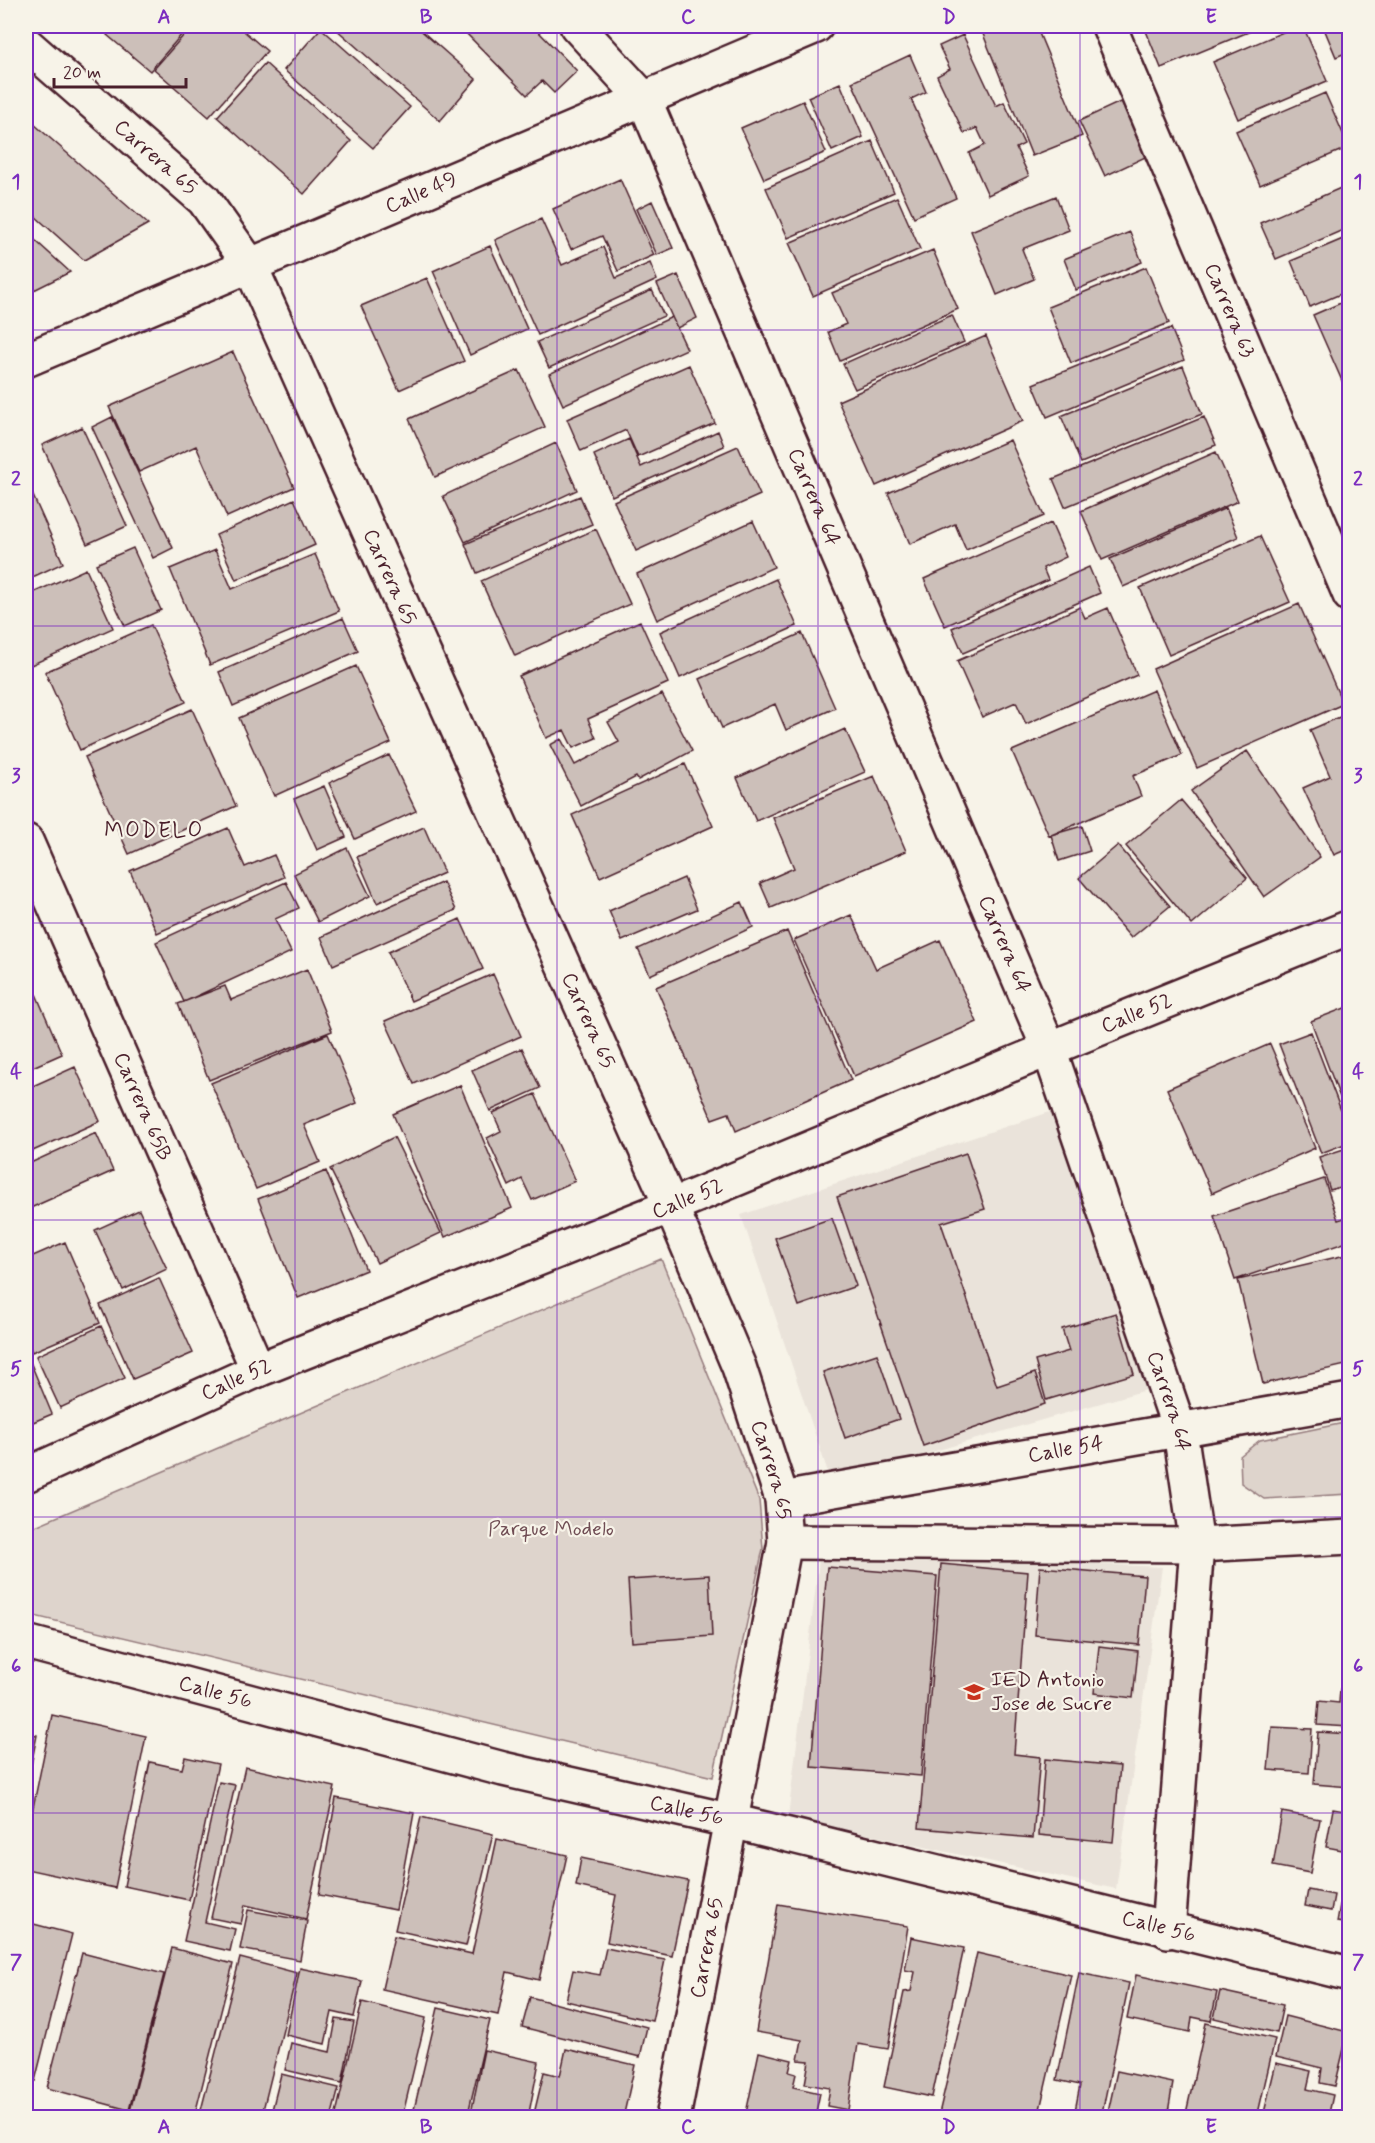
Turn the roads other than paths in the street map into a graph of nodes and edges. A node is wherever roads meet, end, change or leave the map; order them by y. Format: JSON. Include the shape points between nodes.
{"nodes":[{"id":1,"x":577,"y":26,"type":"edge"},
{"id":2,"x":816,"y":26,"type":"edge"},
{"id":3,"x":1109,"y":26,"type":"edge"},
{"id":4,"x":26,"y":44,"type":"edge"},
{"id":5,"x":644,"y":99,"type":"junction"},
{"id":6,"x":250,"y":265,"type":"junction"},
{"id":7,"x":26,"y":360,"type":"edge"},
{"id":8,"x":1350,"y":595,"type":"edge"},
{"id":9,"x":26,"y":841,"type":"edge"},
{"id":10,"x":1350,"y":927,"type":"edge"},
{"id":11,"x":1048,"y":1049,"type":"junction"},
{"id":12,"x":671,"y":1206,"type":"junction"},
{"id":13,"x":258,"y":1371,"type":"junction"},
{"id":14,"x":1350,"y":1400,"type":"edge"},
{"id":15,"x":1180,"y":1431,"type":"junction"},
{"id":16,"x":26,"y":1475,"type":"edge"},
{"id":17,"x":782,"y":1499,"type":"junction"},
{"id":18,"x":1350,"y":1537,"type":"edge"},
{"id":19,"x":785,"y":1542,"type":"junction"},
{"id":20,"x":1197,"y":1545,"type":"junction"},
{"id":21,"x":26,"y":1642,"type":"edge"},
{"id":22,"x":732,"y":1821,"type":"junction"},
{"id":23,"x":1168,"y":1931,"type":"junction"},
{"id":24,"x":1350,"y":1974,"type":"edge"},
{"id":25,"x":673,"y":2118,"type":"edge"}],
"edges":[{"from":1,"to":5,"type":"street","name":"Carrera 64"},
{"from":2,"to":5,"type":"street","name":"Calle 49"},
{"from":3,"to":8,"type":"street","name":"Carrera 63"},
{"from":4,"to":6,"type":"street","name":"Carrera 65","via":[[204,200]]},
{"from":5,"to":6,"type":"street","name":"Calle 49"},
{"from":5,"to":11,"type":"street","name":"Carrera 64"},
{"from":6,"to":7,"type":"street","name":"Calle 49"},
{"from":6,"to":12,"type":"street","name":"Carrera 65"},
{"from":9,"to":13,"type":"street","name":"Carrera 65B"},
{"from":10,"to":11,"type":"street","name":"Calle 52"},
{"from":11,"to":12,"type":"street","name":"Calle 52"},
{"from":11,"to":15,"type":"street","name":"Carrera 64"},
{"from":12,"to":13,"type":"street","name":"Calle 52"},
{"from":12,"to":17,"type":"street","name":"Carrera 65","via":[[739,1367]]},
{"from":13,"to":16,"type":"street","name":"Calle 52"},
{"from":14,"to":15,"type":"street","name":"Calle 54"},
{"from":15,"to":17,"type":"street","name":"Calle 54"},
{"from":15,"to":20,"type":"street","name":"Carrera 64"},
{"from":17,"to":19,"type":"street","name":"Carrera 65"},
{"from":18,"to":20,"type":"street"},
{"from":19,"to":20,"type":"street"},
{"from":19,"to":22,"type":"street","name":"Carrera 65"},
{"from":20,"to":23,"type":"street","name":"Carrera 64"},
{"from":21,"to":22,"type":"street","name":"Calle 56","via":[[502,1769]]},
{"from":22,"to":23,"type":"street","name":"Calle 56"},
{"from":22,"to":25,"type":"street","name":"Carrera 65"},
{"from":23,"to":24,"type":"street","name":"Calle 56"}]}
